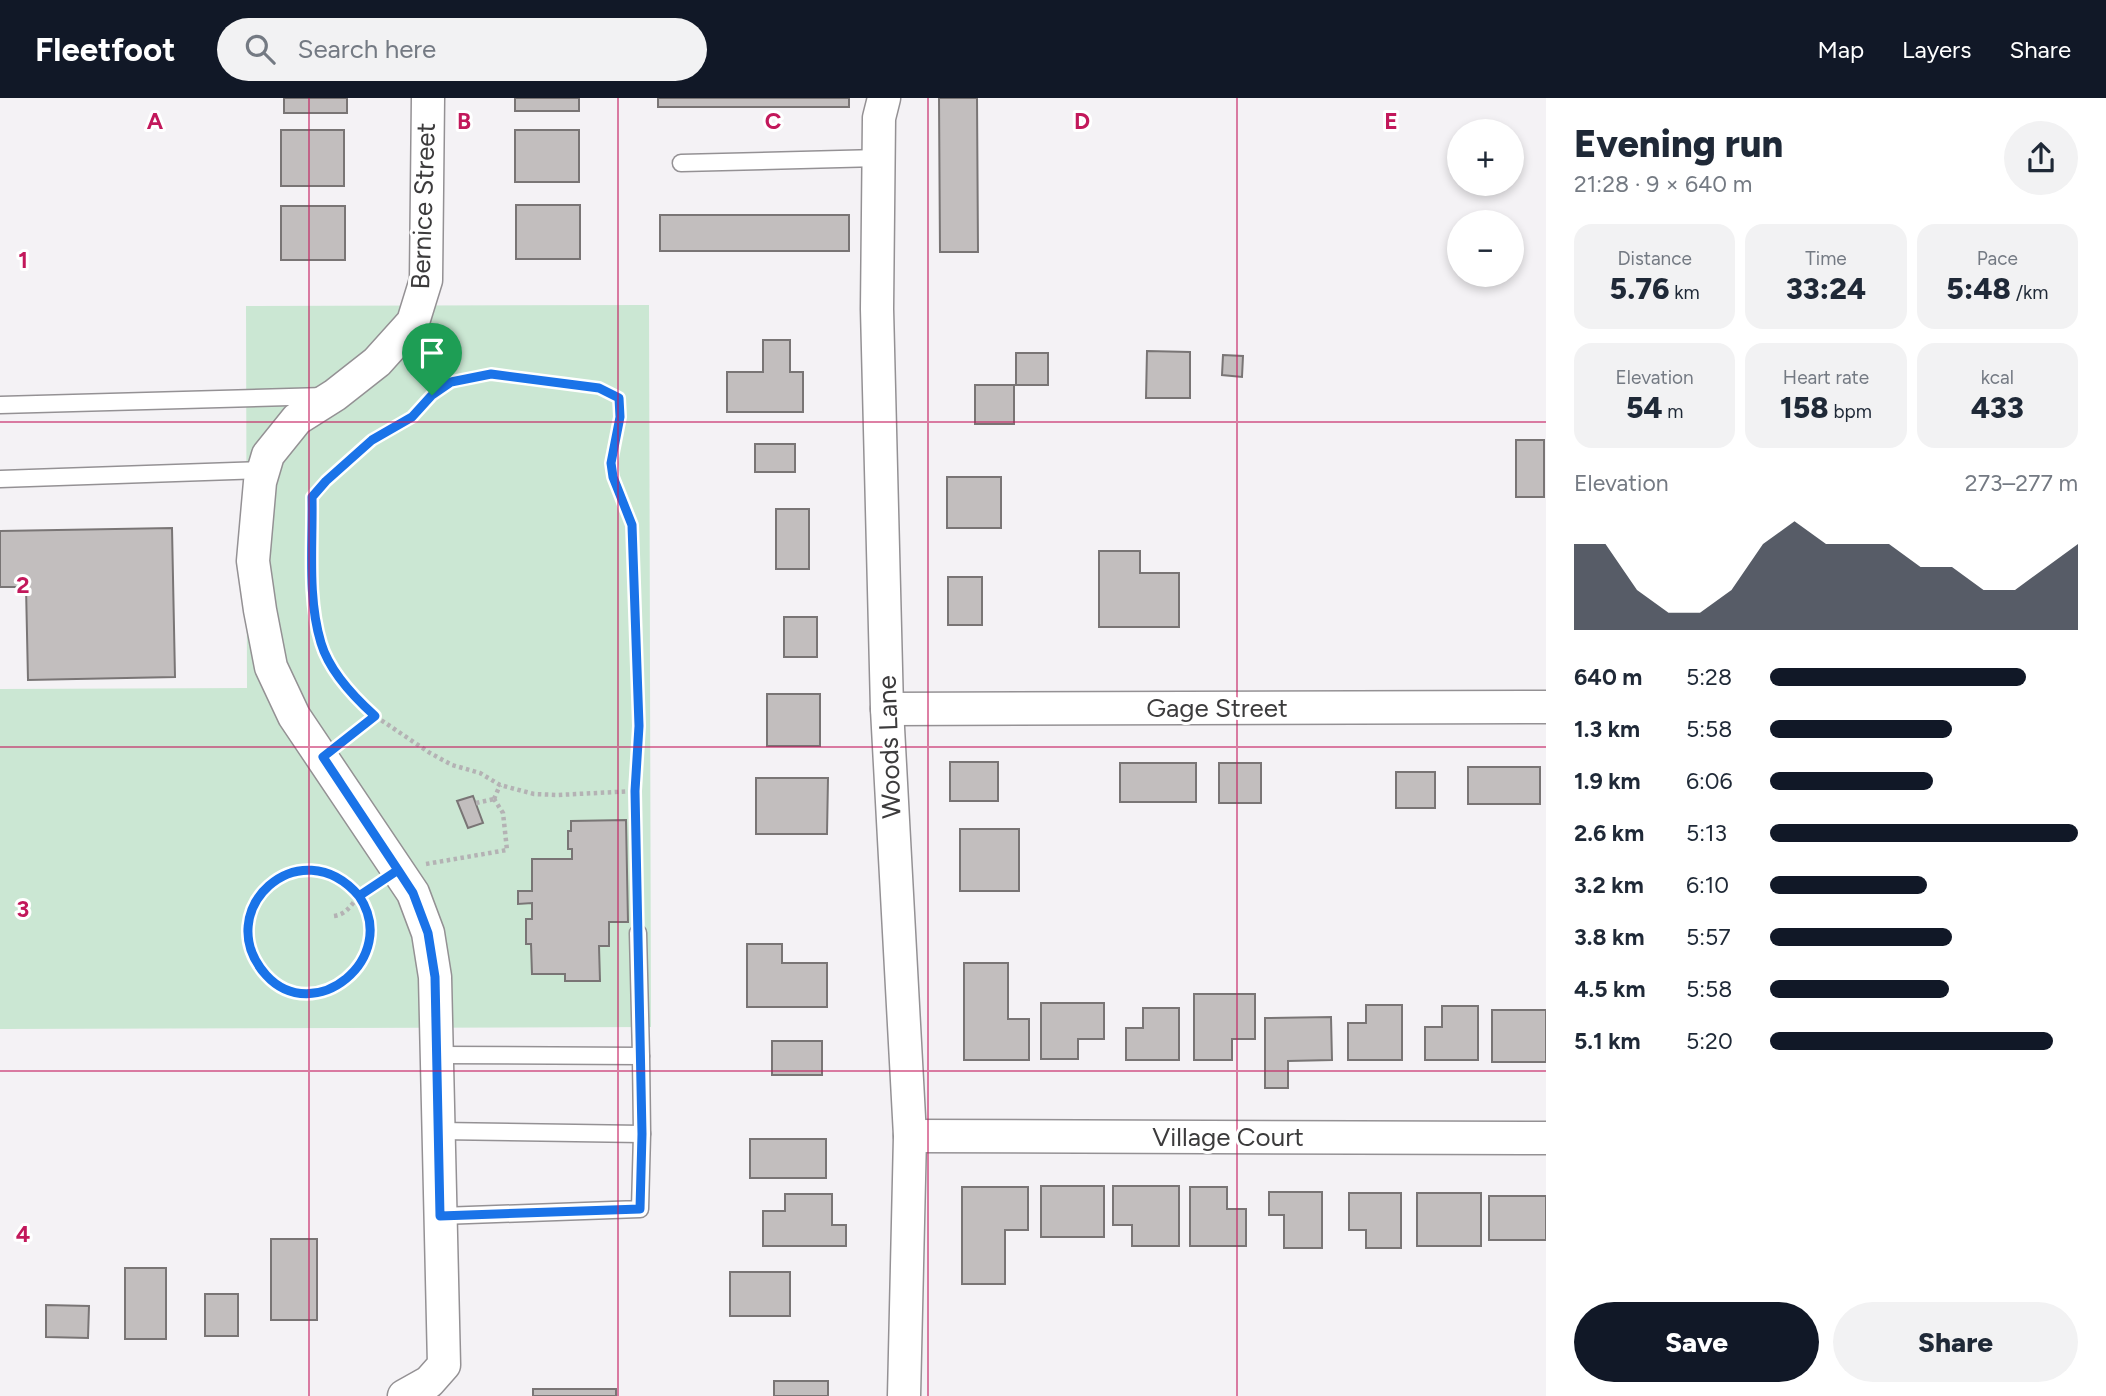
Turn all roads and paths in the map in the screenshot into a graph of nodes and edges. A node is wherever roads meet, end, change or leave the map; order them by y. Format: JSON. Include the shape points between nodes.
{"nodes":[{"id":1,"x":428,"y":98,"type":"edge"},
{"id":2,"x":884,"y":98,"type":"edge"},
{"id":3,"x":878,"y":158,"type":"junction"},
{"id":4,"x":681,"y":163,"type":"dead end"},
{"id":5,"x":335,"y":395,"type":"junction"},
{"id":6,"x":0,"y":405,"type":"edge"},
{"id":7,"x":263,"y":470,"type":"junction"},
{"id":8,"x":0,"y":479,"type":"edge"},
{"id":9,"x":1546,"y":707,"type":"edge"},
{"id":10,"x":887,"y":709,"type":"junction"},
{"id":11,"x":375,"y":716,"type":"junction"},
{"id":12,"x":323,"y":757,"type":"junction"},
{"id":13,"x":500,"y":785,"type":"junction"},
{"id":14,"x":635,"y":791,"type":"junction"},
{"id":15,"x":494,"y":799,"type":"junction"},
{"id":16,"x":476,"y":803,"type":"dead end"},
{"id":17,"x":398,"y":870,"type":"junction"},
{"id":18,"x":359,"y":896,"type":"junction"},
{"id":19,"x":334,"y":916,"type":"dead end"},
{"id":20,"x":638,"y":933,"type":"joint"},
{"id":21,"x":437,"y":1055,"type":"junction"},
{"id":22,"x":641,"y":1056,"type":"junction"},
{"id":23,"x":439,"y":1131,"type":"junction"},
{"id":24,"x":642,"y":1134,"type":"junction"},
{"id":25,"x":910,"y":1136,"type":"junction"},
{"id":26,"x":1546,"y":1138,"type":"edge"},
{"id":27,"x":440,"y":1216,"type":"junction"},
{"id":28,"x":404,"y":1396,"type":"edge"},
{"id":29,"x":904,"y":1396,"type":"edge"}],
"edges":[{"from":1,"to":5,"type":"street","name":"Bernice Street","via":[[426,280],[413,322],[377,362]]},
{"from":2,"to":3,"type":"street","name":"Woods Lane"},
{"from":3,"to":4,"type":"lane"},
{"from":3,"to":10,"type":"street","name":"Woods Lane"},
{"from":5,"to":6,"type":"lane"},
{"from":5,"to":7,"type":"street","name":"Bernice Street","via":[[297,419],[268,455]]},
{"from":7,"to":8,"type":"lane"},
{"from":7,"to":12,"type":"street","name":"Bernice Street","via":[[253,561],[271,667],[294,716]]},
{"from":9,"to":10,"type":"street","name":"Gage Street"},
{"from":10,"to":25,"type":"street","name":"Woods Lane"},
{"from":11,"to":12,"type":"path"},
{"from":11,"to":13,"type":"path","via":[[430,753]]},
{"from":11,"to":14,"type":"path","via":[[344,684],[322,645],[314,607],[312,497],[372,440],[412,417],[451,382],[491,374],[599,388],[619,398],[611,463],[632,525],[639,726]]},
{"from":12,"to":17,"type":"street","name":"Bernice Street"},
{"from":13,"to":14,"type":"path","via":[[558,796]]},
{"from":13,"to":15,"type":"path"},
{"from":14,"to":20,"type":"path"},
{"from":15,"to":16,"type":"path"},
{"from":15,"to":17,"type":"path","via":[[503,813],[507,850]]},
{"from":17,"to":18,"type":"path"},
{"from":17,"to":21,"type":"street","name":"Bernice Street","via":[[413,893],[428,933],[435,977]]},
{"from":18,"to":18,"type":"path","via":[[371,923],[370,943],[354,973],[321,992],[283,988],[267,976],[252,954],[248,933],[251,912],[262,891],[293,871],[316,870],[340,878]]},
{"from":18,"to":19,"type":"path","via":[[353,906]]},
{"from":20,"to":22,"type":"lane"},
{"from":21,"to":22,"type":"lane"},
{"from":21,"to":23,"type":"street","name":"Bernice Street"},
{"from":22,"to":24,"type":"lane"},
{"from":23,"to":24,"type":"lane"},
{"from":23,"to":27,"type":"street","name":"Bernice Street"},
{"from":24,"to":27,"type":"lane","via":[[640,1209]]},
{"from":25,"to":26,"type":"street","name":"Village Court"},
{"from":25,"to":29,"type":"street","name":"Woods Lane"},
{"from":27,"to":28,"type":"street","name":"Bernice Street","via":[[444,1365],[429,1382]]}]}
